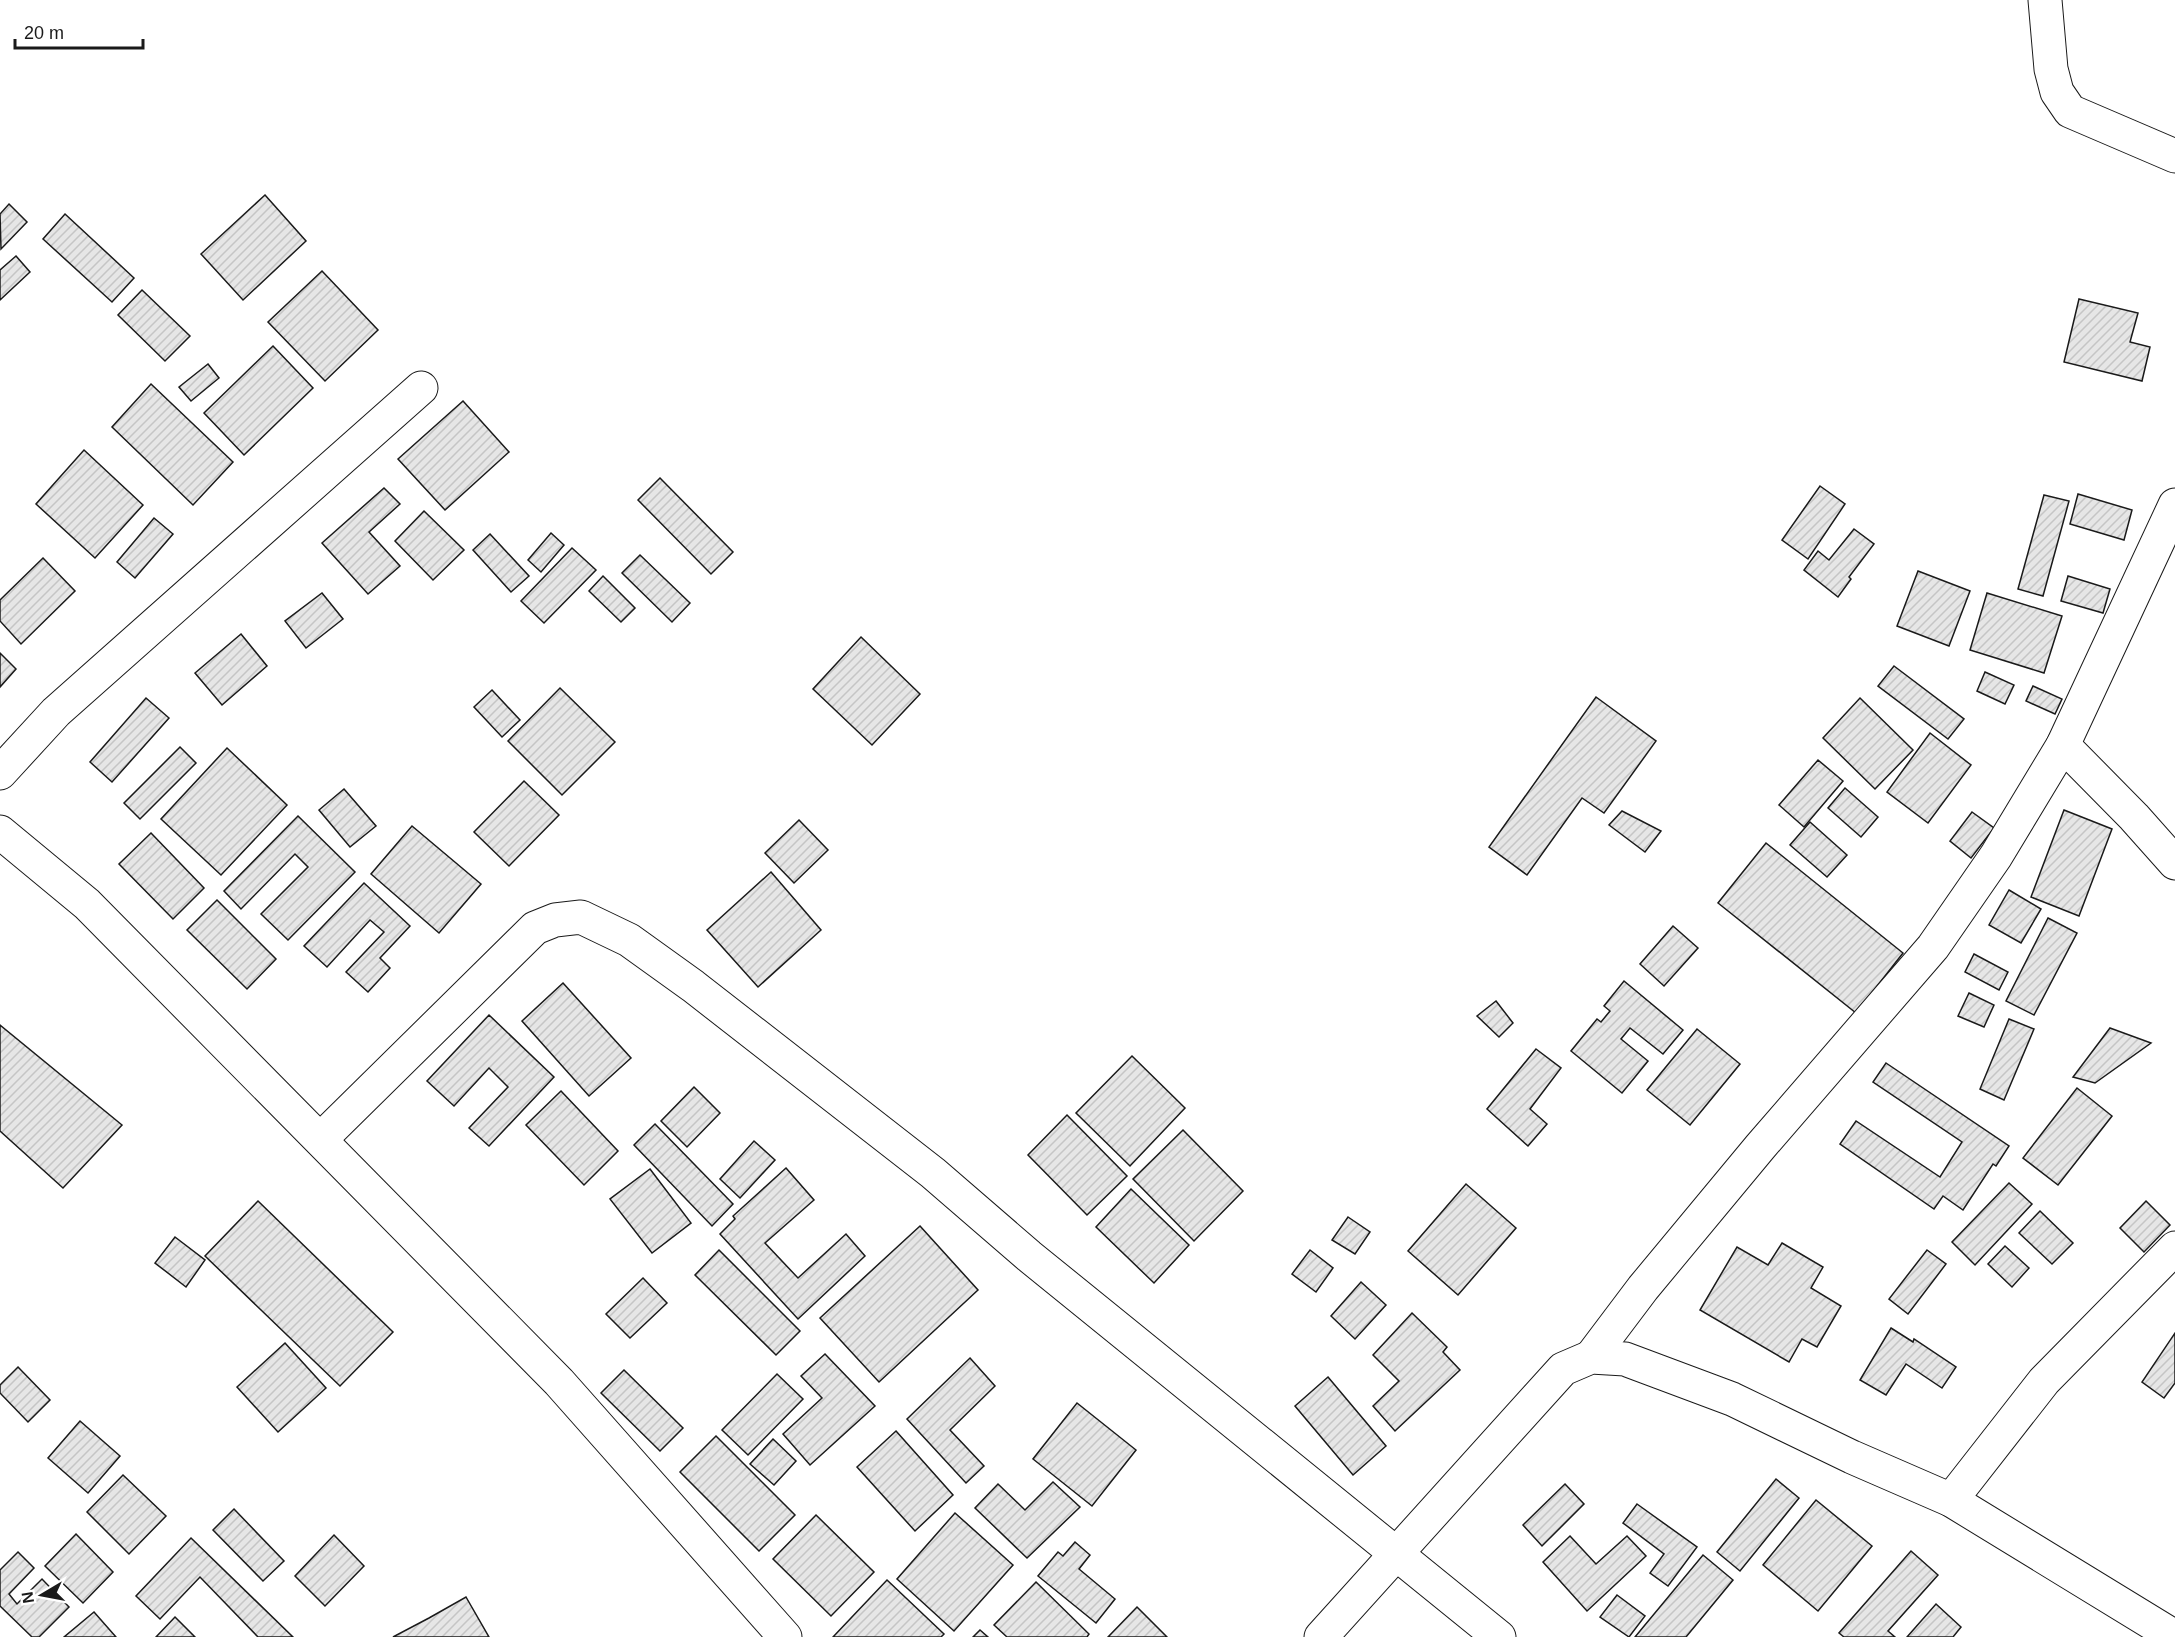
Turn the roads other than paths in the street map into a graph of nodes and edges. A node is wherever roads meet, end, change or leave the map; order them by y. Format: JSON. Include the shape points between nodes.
{"nodes":[{"id":1,"x":2045,"y":0,"type":"edge"},
{"id":2,"x":2175,"y":156,"type":"edge"},
{"id":3,"x":421,"y":388,"type":"dead end"},
{"id":4,"x":2175,"y":505,"type":"edge"},
{"id":5,"x":2063,"y":746,"type":"junction"},
{"id":6,"x":0,"y":773,"type":"edge"},
{"id":7,"x":0,"y":832,"type":"edge"},
{"id":8,"x":2175,"y":863,"type":"edge"},
{"id":9,"x":321,"y":1139,"type":"junction"},
{"id":10,"x":2175,"y":1248,"type":"edge"},
{"id":11,"x":1591,"y":1357,"type":"junction"},
{"id":12,"x":1951,"y":1500,"type":"junction"},
{"id":13,"x":1397,"y":1552,"type":"junction"},
{"id":14,"x":785,"y":1637,"type":"edge"},
{"id":15,"x":1321,"y":1637,"type":"edge"},
{"id":16,"x":1499,"y":1637,"type":"edge"},
{"id":17,"x":2175,"y":1637,"type":"edge"}],
"edges":[{"from":1,"to":2,"type":"street","via":[[2051,69],[2057,92],[2070,111]]},
{"from":3,"to":6,"type":"street","via":[[56,712]]},
{"from":4,"to":5,"type":"street"},
{"from":5,"to":8,"type":"street"},
{"from":5,"to":11,"type":"street","via":[[1933,947],[1746,1164]]},
{"from":7,"to":9,"type":"street","via":[[87,904]]},
{"from":9,"to":13,"type":"street","via":[[535,928],[581,916],[629,940],[693,986],[933,1173],[1221,1414]]},
{"from":9,"to":14,"type":"street","via":[[560,1382]]},
{"from":10,"to":12,"type":"street","via":[[2044,1381]]},
{"from":11,"to":12,"type":"street","via":[[1625,1359],[1731,1399]]},
{"from":11,"to":13,"type":"street","via":[[1563,1370]]},
{"from":12,"to":17,"type":"street"},
{"from":13,"to":15,"type":"street"},
{"from":13,"to":16,"type":"street"}]}
